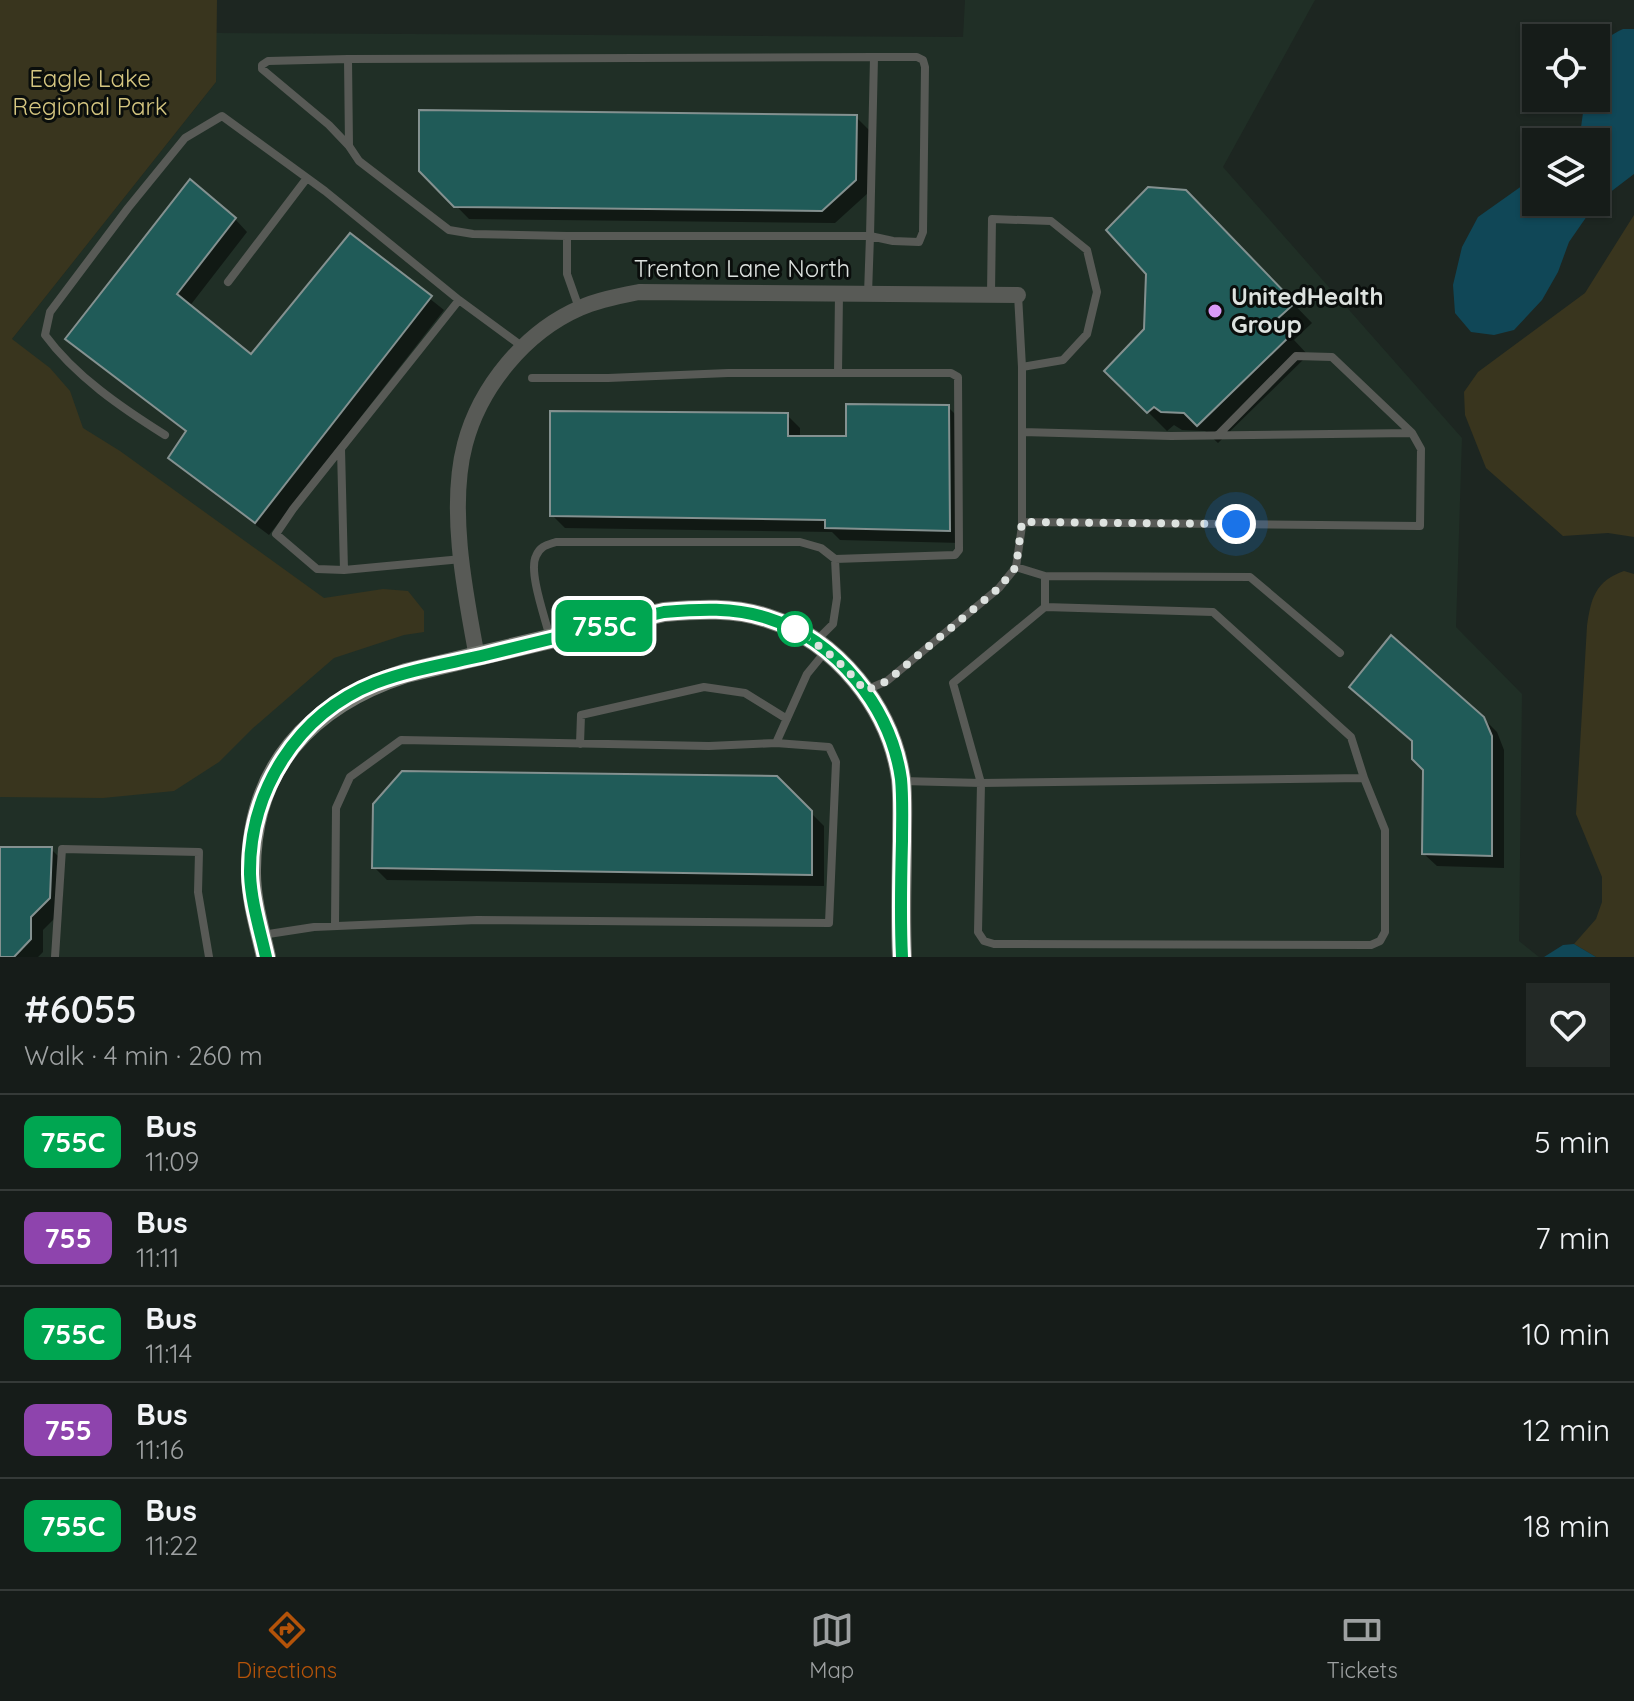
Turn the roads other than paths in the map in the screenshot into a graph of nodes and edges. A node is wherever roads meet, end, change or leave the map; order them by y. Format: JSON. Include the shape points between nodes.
{"nodes":[{"id":1,"x":874,"y":57,"type":"junction"},
{"id":2,"x":348,"y":59,"type":"junction"},
{"id":3,"x":349,"y":146,"type":"junction"},
{"id":4,"x":307,"y":178,"type":"junction"},
{"id":5,"x":567,"y":236,"type":"junction"},
{"id":6,"x":870,"y":236,"type":"junction"},
{"id":7,"x":228,"y":282,"type":"dead end"},
{"id":8,"x":839,"y":294,"type":"junction"},
{"id":9,"x":868,"y":295,"type":"junction"},
{"id":10,"x":991,"y":295,"type":"junction"},
{"id":11,"x":1018,"y":295,"type":"joint"},
{"id":12,"x":459,"y":300,"type":"junction"},
{"id":13,"x":579,"y":308,"type":"junction"},
{"id":14,"x":523,"y":347,"type":"junction"},
{"id":15,"x":1022,"y":367,"type":"junction"},
{"id":16,"x":838,"y":373,"type":"junction"},
{"id":17,"x":532,"y":378,"type":"dead end"},
{"id":18,"x":1022,"y":432,"type":"junction"},
{"id":19,"x":1412,"y":433,"type":"junction"},
{"id":20,"x":165,"y":435,"type":"dead end"},
{"id":21,"x":1218,"y":435,"type":"junction"},
{"id":22,"x":341,"y":448,"type":"junction"},
{"id":23,"x":1022,"y":522,"type":"junction"},
{"id":24,"x":463,"y":559,"type":"junction"},
{"id":25,"x":835,"y":559,"type":"junction"},
{"id":26,"x":1016,"y":567,"type":"junction"},
{"id":27,"x":344,"y":570,"type":"junction"},
{"id":28,"x":1045,"y":576,"type":"junction"},
{"id":29,"x":1045,"y":607,"type":"junction"},
{"id":30,"x":551,"y":639,"type":"junction"},
{"id":31,"x":821,"y":646,"type":"junction"},
{"id":32,"x":1340,"y":653,"type":"dead end"},
{"id":33,"x":477,"y":657,"type":"junction"},
{"id":34,"x":865,"y":691,"type":"junction"},
{"id":35,"x":787,"y":719,"type":"junction"},
{"id":36,"x":776,"y":743,"type":"junction"},
{"id":37,"x":580,"y":744,"type":"junction"},
{"id":38,"x":1364,"y":778,"type":"junction"},
{"id":39,"x":901,"y":781,"type":"junction"},
{"id":40,"x":981,"y":783,"type":"junction"},
{"id":41,"x":335,"y":926,"type":"junction"},
{"id":42,"x":261,"y":935,"type":"junction"},
{"id":43,"x":55,"y":957,"type":"edge"},
{"id":44,"x":209,"y":957,"type":"edge"},
{"id":45,"x":266,"y":957,"type":"edge"},
{"id":46,"x":902,"y":957,"type":"edge"}],
"edges":[{"from":1,"to":2,"type":"lane"},
{"from":1,"to":6,"type":"lane"},
{"from":1,"to":6,"type":"lane","via":[[917,57],[925,67],[923,232],[919,242]]},
{"from":2,"to":3,"type":"lane"},
{"from":2,"to":3,"type":"lane","via":[[268,61],[262,69]]},
{"from":3,"to":5,"type":"lane","via":[[359,161],[449,230]]},
{"from":4,"to":7,"type":"lane"},
{"from":4,"to":12,"type":"lane"},
{"from":4,"to":20,"type":"lane","via":[[222,116],[185,138],[50,312],[45,335],[57,352],[127,411]]},
{"from":5,"to":6,"type":"lane"},
{"from":5,"to":13,"type":"lane","via":[[567,274]]},
{"from":6,"to":9,"type":"lane"},
{"from":8,"to":9,"type":"street","name":"Trenton Lane North"},
{"from":8,"to":13,"type":"street","name":"Trenton Lane North","via":[[639,292]]},
{"from":8,"to":16,"type":"lane"},
{"from":9,"to":10,"type":"street","name":"Trenton Lane North"},
{"from":10,"to":11,"type":"street","name":"Trenton Lane North"},
{"from":10,"to":15,"type":"lane","via":[[992,219],[1051,221],[1087,250],[1097,292],[1087,334],[1063,360]]},
{"from":11,"to":15,"type":"lane"},
{"from":12,"to":14,"type":"lane"},
{"from":12,"to":22,"type":"lane"},
{"from":13,"to":14,"type":"street","name":"Trenton Lane North"},
{"from":14,"to":24,"type":"street","name":"Trenton Lane North","via":[[492,384],[465,445],[460,497]]},
{"from":15,"to":18,"type":"lane"},
{"from":16,"to":17,"type":"lane"},
{"from":16,"to":25,"type":"lane","via":[[958,377],[959,550],[955,555]]},
{"from":18,"to":21,"type":"lane"},
{"from":18,"to":23,"type":"lane"},
{"from":19,"to":21,"type":"lane"},
{"from":19,"to":21,"type":"lane","via":[[1332,357],[1296,356]]},
{"from":19,"to":23,"type":"lane","via":[[1421,449],[1420,526]]},
{"from":22,"to":27,"type":"lane"},
{"from":22,"to":27,"type":"lane","via":[[276,534],[317,569]]},
{"from":23,"to":26,"type":"lane"},
{"from":24,"to":27,"type":"lane"},
{"from":24,"to":33,"type":"street","name":"Trenton Lane North"},
{"from":25,"to":30,"type":"lane","via":[[800,542],[556,542],[542,547],[534,559]]},
{"from":25,"to":31,"type":"lane","via":[[833,624]]},
{"from":26,"to":28,"type":"lane"},
{"from":26,"to":34,"type":"lane","via":[[999,588],[887,681]]},
{"from":28,"to":29,"type":"lane"},
{"from":28,"to":32,"type":"lane","via":[[1250,577]]},
{"from":29,"to":38,"type":"lane","via":[[1213,612],[1351,737]]},
{"from":29,"to":40,"type":"lane","via":[[953,683]]},
{"from":30,"to":31,"type":"street","via":[[664,612],[700,609],[767,618]]},
{"from":30,"to":33,"type":"street"},
{"from":31,"to":34,"type":"street"},
{"from":31,"to":35,"type":"lane"},
{"from":33,"to":42,"type":"street","via":[[374,684],[317,718],[294,742],[273,773],[252,838],[250,876]]},
{"from":34,"to":39,"type":"street","via":[[889,734]]},
{"from":35,"to":36,"type":"lane"},
{"from":35,"to":37,"type":"lane","via":[[745,693],[704,687],[581,715]]},
{"from":36,"to":37,"type":"lane"},
{"from":36,"to":41,"type":"lane","via":[[829,747],[836,762],[829,923],[477,920]]},
{"from":37,"to":41,"type":"lane","via":[[401,740],[350,777],[336,808]]},
{"from":38,"to":40,"type":"lane"},
{"from":38,"to":40,"type":"lane","via":[[1385,830],[1385,932],[1371,945],[984,941],[978,932]]},
{"from":39,"to":40,"type":"lane"},
{"from":39,"to":46,"type":"street"},
{"from":41,"to":42,"type":"lane"},
{"from":42,"to":45,"type":"street"},
{"from":43,"to":44,"type":"lane","via":[[62,849],[199,852],[198,892]]}]}
